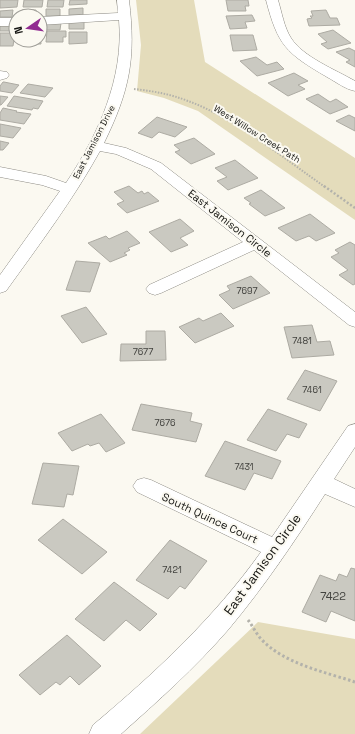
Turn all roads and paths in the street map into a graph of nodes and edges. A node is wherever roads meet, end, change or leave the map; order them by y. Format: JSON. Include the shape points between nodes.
{"nodes":[{"id":1,"x":123,"y":0,"type":"edge"},
{"id":2,"x":272,"y":0,"type":"edge"},
{"id":3,"x":125,"y":16,"type":"junction"},
{"id":4,"x":48,"y":21,"type":"edge"},
{"id":5,"x":120,"y":87,"type":"junction"},
{"id":6,"x":355,"y":87,"type":"edge"},
{"id":7,"x":95,"y":145,"type":"junction"},
{"id":8,"x":0,"y":172,"type":"edge"},
{"id":9,"x":69,"y":189,"type":"junction"},
{"id":10,"x":355,"y":208,"type":"edge"},
{"id":11,"x":256,"y":243,"type":"junction"},
{"id":12,"x":0,"y":287,"type":"edge"},
{"id":13,"x":155,"y":289,"type":"dead end"},
{"id":14,"x":355,"y":321,"type":"edge"},
{"id":15,"x":355,"y":431,"type":"edge"},
{"id":16,"x":320,"y":482,"type":"junction"},
{"id":17,"x":144,"y":486,"type":"dead end"},
{"id":18,"x":355,"y":499,"type":"edge"},
{"id":19,"x":276,"y":549,"type":"junction"},
{"id":20,"x":231,"y":609,"type":"junction"},
{"id":21,"x":355,"y":682,"type":"edge"},
{"id":22,"x":102,"y":734,"type":"edge"}],
"edges":[{"from":1,"to":3,"type":"street","name":"East Jamison Drive"},
{"from":2,"to":6,"type":"street","via":[[288,43],[298,52]]},
{"from":3,"to":4,"type":"street"},
{"from":3,"to":5,"type":"street","name":"East Jamison Drive","via":[[126,59]]},
{"from":5,"to":7,"type":"street","name":"East Jamison Drive"},
{"from":5,"to":10,"type":"path","name":"West Willow Creek Path","via":[[164,93],[189,101],[240,129]]},
{"from":7,"to":9,"type":"street","name":"East Jamison Drive"},
{"from":7,"to":11,"type":"street","name":"East Jamison Circle","via":[[121,151],[156,166]]},
{"from":8,"to":9,"type":"street","via":[[46,181]]},
{"from":9,"to":12,"type":"street","name":"East Jamison Drive"},
{"from":11,"to":13,"type":"street"},
{"from":11,"to":14,"type":"street","name":"East Jamison Circle"},
{"from":15,"to":16,"type":"street","name":"East Jamison Circle"},
{"from":16,"to":18,"type":"street"},
{"from":16,"to":19,"type":"street","name":"East Jamison Circle"},
{"from":17,"to":19,"type":"street","name":"South Quince Court"},
{"from":19,"to":20,"type":"street","name":"East Jamison Circle"},
{"from":20,"to":21,"type":"path","via":[[250,621],[264,642],[280,652],[300,663]]},
{"from":20,"to":22,"type":"street","name":"East Jamison Circle","via":[[190,656]]}]}
